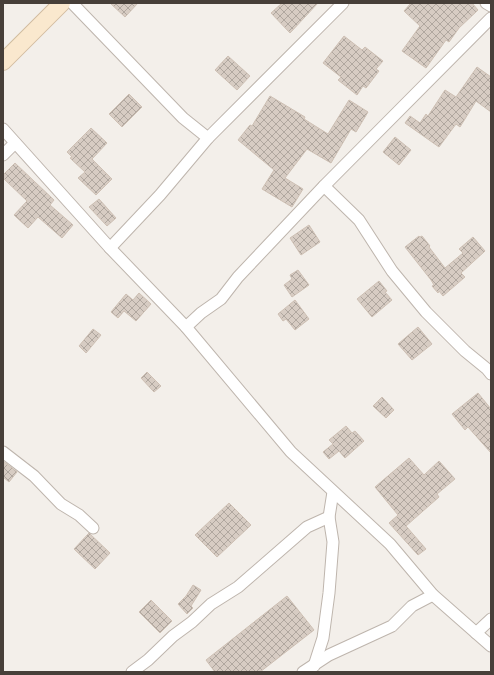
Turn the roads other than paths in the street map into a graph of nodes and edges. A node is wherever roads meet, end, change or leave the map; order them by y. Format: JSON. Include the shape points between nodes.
{"nodes":[{"id":1,"x":62,"y":3,"type":"edge"},
{"id":2,"x":72,"y":3,"type":"edge"},
{"id":3,"x":343,"y":3,"type":"edge"},
{"id":4,"x":486,"y":3,"type":"edge"},
{"id":5,"x":491,"y":6,"type":"edge"},
{"id":6,"x":491,"y":18,"type":"edge"},
{"id":7,"x":3,"y":62,"type":"edge"},
{"id":8,"x":3,"y":129,"type":"edge"},
{"id":9,"x":208,"y":138,"type":"junction"},
{"id":10,"x":15,"y":143,"type":"junction"},
{"id":11,"x":3,"y":156,"type":"edge"},
{"id":12,"x":324,"y":186,"type":"junction"},
{"id":13,"x":110,"y":248,"type":"junction"},
{"id":14,"x":186,"y":327,"type":"junction"},
{"id":15,"x":491,"y":374,"type":"edge"},
{"id":16,"x":3,"y":452,"type":"edge"},
{"id":17,"x":333,"y":492,"type":"junction"},
{"id":18,"x":329,"y":517,"type":"junction"},
{"id":19,"x":93,"y":528,"type":"dead end"},
{"id":20,"x":433,"y":595,"type":"junction"},
{"id":21,"x":491,"y":620,"type":"edge"},
{"id":22,"x":476,"y":633,"type":"junction"},
{"id":23,"x":491,"y":646,"type":"edge"},
{"id":24,"x":314,"y":666,"type":"junction"},
{"id":25,"x":132,"y":672,"type":"edge"},
{"id":26,"x":304,"y":672,"type":"edge"}],
"edges":[{"from":1,"to":7,"type":"street"},
{"from":2,"to":9,"type":"street","via":[[183,118]]},
{"from":3,"to":9,"type":"street"},
{"from":4,"to":5,"type":"street"},
{"from":6,"to":12,"type":"street"},
{"from":8,"to":10,"type":"street"},
{"from":9,"to":13,"type":"street","via":[[160,195]]},
{"from":10,"to":11,"type":"street"},
{"from":10,"to":13,"type":"street"},
{"from":12,"to":14,"type":"street","via":[[238,277],[221,299]]},
{"from":12,"to":15,"type":"street","via":[[359,220],[392,271],[426,312],[465,352]]},
{"from":13,"to":14,"type":"street"},
{"from":14,"to":17,"type":"street","via":[[291,452]]},
{"from":16,"to":19,"type":"street","via":[[34,476],[61,504]]},
{"from":17,"to":18,"type":"street"},
{"from":17,"to":20,"type":"street","via":[[390,544]]},
{"from":18,"to":24,"type":"street","via":[[333,542],[329,593],[324,638]]},
{"from":18,"to":25,"type":"street","via":[[307,527],[238,587],[210,604]]},
{"from":20,"to":22,"type":"street"},
{"from":20,"to":24,"type":"street","via":[[412,606],[392,626],[330,655]]},
{"from":21,"to":22,"type":"street"},
{"from":22,"to":23,"type":"street"},
{"from":24,"to":26,"type":"street"}]}
